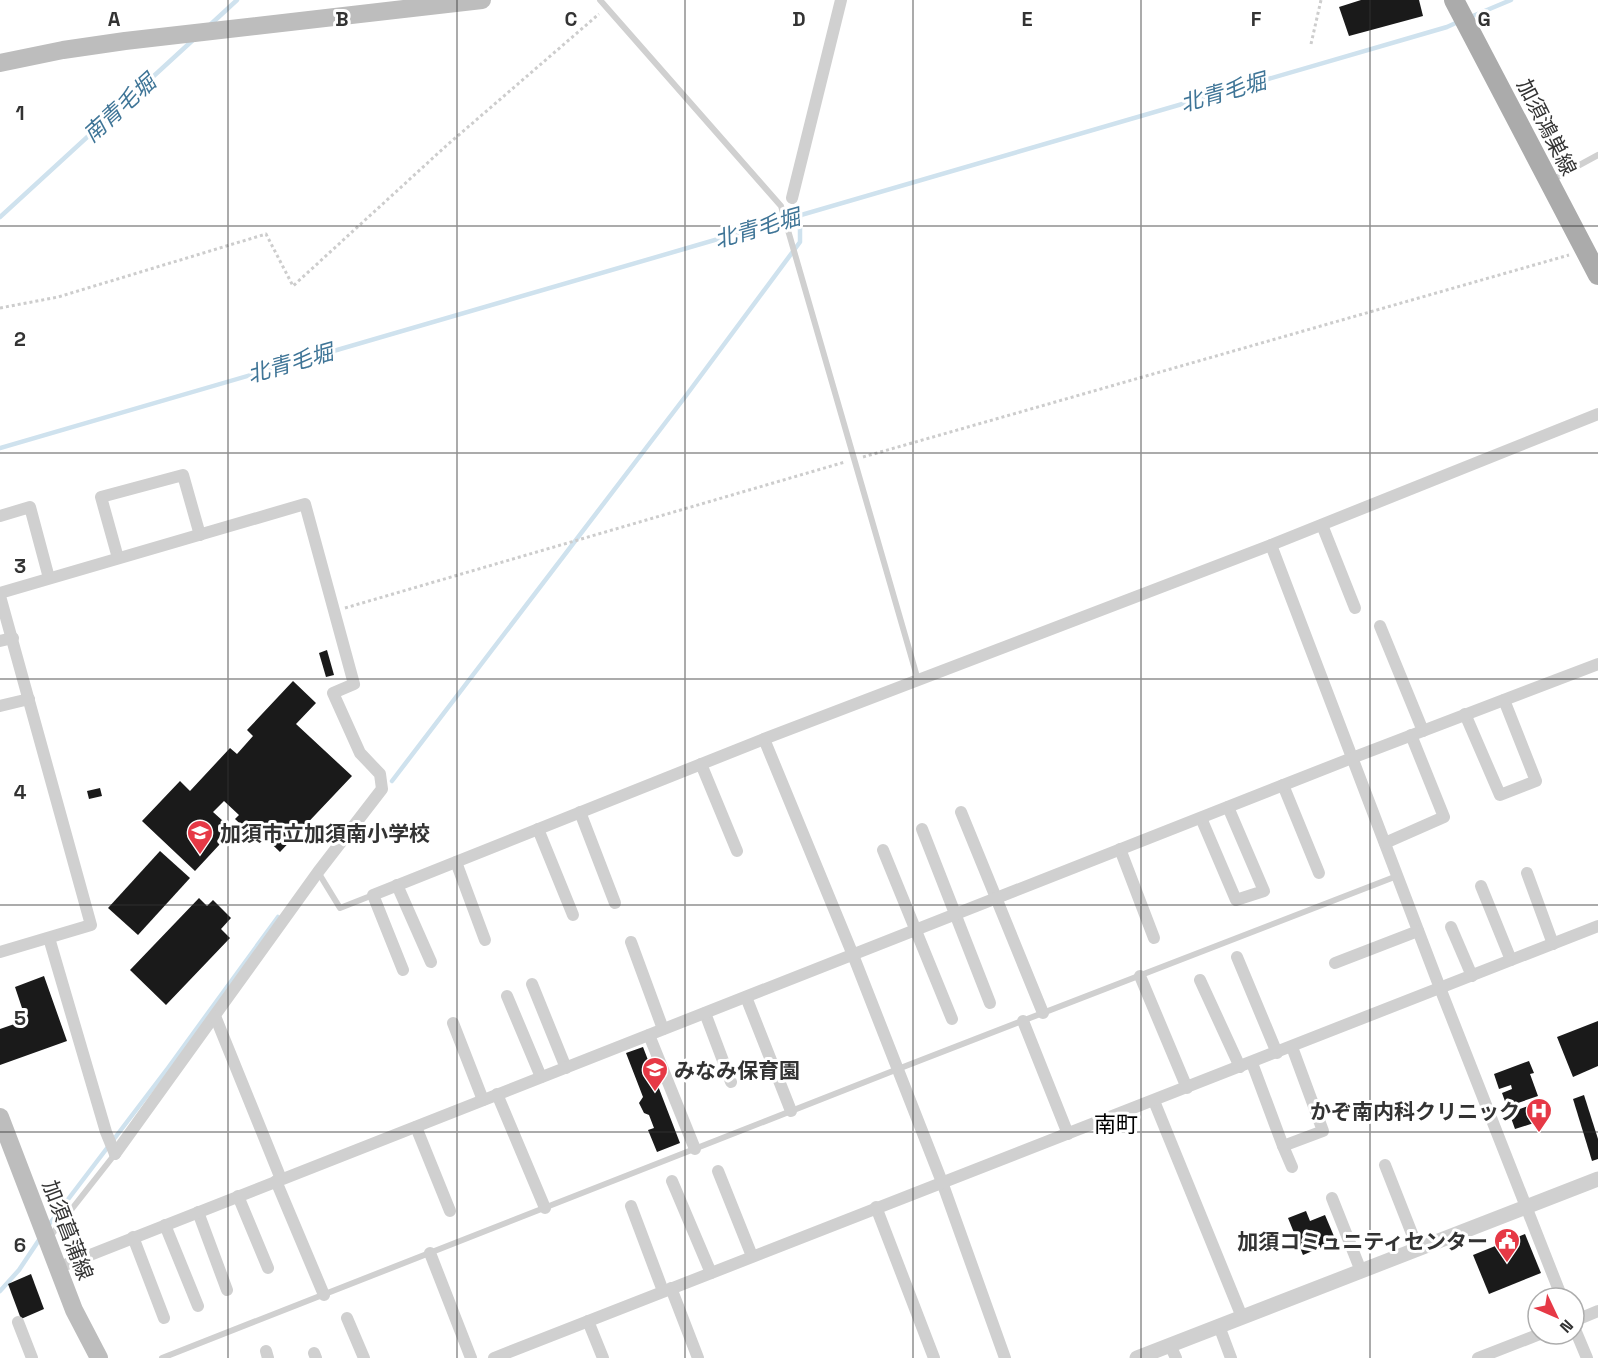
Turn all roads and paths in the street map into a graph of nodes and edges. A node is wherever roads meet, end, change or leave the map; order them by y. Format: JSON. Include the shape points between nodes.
{"nodes":[{"id":1,"x":482,"y":0,"type":"edge"},
{"id":2,"x":600,"y":0,"type":"edge"},
{"id":3,"x":842,"y":0,"type":"edge"},
{"id":4,"x":1321,"y":0,"type":"edge"},
{"id":5,"x":1455,"y":3,"type":"edge"},
{"id":6,"x":606,"y":7,"type":"junction"},
{"id":7,"x":1311,"y":44,"type":"dead end"},
{"id":8,"x":0,"y":63,"type":"edge"},
{"id":9,"x":1598,"y":155,"type":"edge"},
{"id":10,"x":1549,"y":182,"type":"junction"},
{"id":11,"x":792,"y":198,"type":"joint"},
{"id":12,"x":782,"y":208,"type":"junction"},
{"id":13,"x":1585,"y":251,"type":"junction"},
{"id":14,"x":1598,"y":275,"type":"edge"},
{"id":15,"x":0,"y":309,"type":"edge"},
{"id":16,"x":1598,"y":414,"type":"edge"},
{"id":17,"x":854,"y":459,"type":"junction"},
{"id":18,"x":0,"y":516,"type":"edge"},
{"id":19,"x":1322,"y":525,"type":"junction"},
{"id":20,"x":200,"y":535,"type":"junction"},
{"id":21,"x":1271,"y":545,"type":"junction"},
{"id":22,"x":118,"y":558,"type":"junction"},
{"id":23,"x":50,"y":578,"type":"junction"},
{"id":24,"x":0,"y":595,"type":"edge"},
{"id":25,"x":1354,"y":608,"type":"dead end"},
{"id":26,"x":335,"y":611,"type":"junction"},
{"id":27,"x":1380,"y":626,"type":"dead end"},
{"id":28,"x":13,"y":638,"type":"junction"},
{"id":29,"x":0,"y":641,"type":"edge"},
{"id":30,"x":1598,"y":664,"type":"edge"},
{"id":31,"x":918,"y":680,"type":"junction"},
{"id":32,"x":29,"y":699,"type":"junction"},
{"id":33,"x":1504,"y":700,"type":"junction"},
{"id":34,"x":0,"y":706,"type":"edge"},
{"id":35,"x":1466,"y":714,"type":"junction"},
{"id":36,"x":1423,"y":731,"type":"junction"},
{"id":37,"x":1411,"y":735,"type":"junction"},
{"id":38,"x":764,"y":739,"type":"junction"},
{"id":39,"x":1352,"y":758,"type":"junction"},
{"id":40,"x":701,"y":764,"type":"junction"},
{"id":41,"x":1283,"y":785,"type":"junction"},
{"id":42,"x":1228,"y":807,"type":"junction"},
{"id":43,"x":580,"y":812,"type":"junction"},
{"id":44,"x":961,"y":812,"type":"dead end"},
{"id":45,"x":1201,"y":818,"type":"junction"},
{"id":46,"x":538,"y":829,"type":"junction"},
{"id":47,"x":922,"y":829,"type":"dead end"},
{"id":48,"x":1384,"y":843,"type":"junction"},
{"id":49,"x":1120,"y":849,"type":"junction"},
{"id":50,"x":883,"y":850,"type":"dead end"},
{"id":51,"x":737,"y":851,"type":"dead end"},
{"id":52,"x":456,"y":862,"type":"junction"},
{"id":53,"x":318,"y":872,"type":"junction"},
{"id":54,"x":1319,"y":873,"type":"dead end"},
{"id":55,"x":1527,"y":873,"type":"dead end"},
{"id":56,"x":1397,"y":876,"type":"junction"},
{"id":57,"x":397,"y":885,"type":"junction"},
{"id":58,"x":1481,"y":886,"type":"dead end"},
{"id":59,"x":372,"y":895,"type":"junction"},
{"id":60,"x":997,"y":898,"type":"junction"},
{"id":61,"x":615,"y":903,"type":"dead end"},
{"id":62,"x":957,"y":914,"type":"junction"},
{"id":63,"x":573,"y":915,"type":"dead end"},
{"id":64,"x":1598,"y":926,"type":"edge"},
{"id":65,"x":1451,"y":927,"type":"dead end"},
{"id":66,"x":915,"y":931,"type":"junction"},
{"id":67,"x":1418,"y":931,"type":"junction"},
{"id":68,"x":49,"y":938,"type":"junction"},
{"id":69,"x":1154,"y":938,"type":"dead end"},
{"id":70,"x":485,"y":940,"type":"dead end"},
{"id":71,"x":631,"y":942,"type":"dead end"},
{"id":72,"x":1553,"y":944,"type":"junction"},
{"id":73,"x":0,"y":952,"type":"edge"},
{"id":74,"x":853,"y":955,"type":"junction"},
{"id":75,"x":1238,"y":957,"type":"dead end"},
{"id":76,"x":1511,"y":960,"type":"junction"},
{"id":77,"x":431,"y":962,"type":"dead end"},
{"id":78,"x":1335,"y":963,"type":"dead end"},
{"id":79,"x":403,"y":970,"type":"dead end"},
{"id":80,"x":1140,"y":976,"type":"junction"},
{"id":81,"x":1472,"y":976,"type":"junction"},
{"id":82,"x":1200,"y":980,"type":"dead end"},
{"id":83,"x":532,"y":984,"type":"dead end"},
{"id":84,"x":1440,"y":988,"type":"junction"},
{"id":85,"x":507,"y":996,"type":"dead end"},
{"id":86,"x":746,"y":997,"type":"junction"},
{"id":87,"x":990,"y":1003,"type":"dead end"},
{"id":88,"x":705,"y":1013,"type":"junction"},
{"id":89,"x":1044,"y":1013,"type":"junction"},
{"id":90,"x":215,"y":1016,"type":"junction"},
{"id":91,"x":952,"y":1019,"type":"dead end"},
{"id":92,"x":1023,"y":1021,"type":"junction"},
{"id":93,"x":453,"y":1023,"type":"dead end"},
{"id":94,"x":663,"y":1029,"type":"junction"},
{"id":95,"x":649,"y":1035,"type":"junction"},
{"id":96,"x":1292,"y":1047,"type":"junction"},
{"id":97,"x":1277,"y":1053,"type":"junction"},
{"id":98,"x":1252,"y":1063,"type":"junction"},
{"id":99,"x":1240,"y":1067,"type":"junction"},
{"id":100,"x":566,"y":1068,"type":"junction"},
{"id":101,"x":898,"y":1069,"type":"junction"},
{"id":102,"x":541,"y":1077,"type":"junction"},
{"id":103,"x":731,"y":1082,"type":"dead end"},
{"id":104,"x":1187,"y":1088,"type":"junction"},
{"id":105,"x":497,"y":1095,"type":"junction"},
{"id":106,"x":483,"y":1100,"type":"junction"},
{"id":107,"x":1154,"y":1101,"type":"junction"},
{"id":108,"x":791,"y":1111,"type":"junction"},
{"id":109,"x":0,"y":1117,"type":"edge"},
{"id":110,"x":416,"y":1127,"type":"junction"},
{"id":111,"x":1068,"y":1134,"type":"junction"},
{"id":112,"x":1283,"y":1146,"type":"junction"},
{"id":113,"x":695,"y":1149,"type":"junction"},
{"id":114,"x":115,"y":1154,"type":"junction"},
{"id":115,"x":1385,"y":1166,"type":"dead end"},
{"id":116,"x":1292,"y":1167,"type":"dead end"},
{"id":117,"x":718,"y":1171,"type":"dead end"},
{"id":118,"x":1598,"y":1179,"type":"edge"},
{"id":119,"x":278,"y":1180,"type":"junction"},
{"id":120,"x":672,"y":1181,"type":"dead end"},
{"id":121,"x":942,"y":1182,"type":"junction"},
{"id":122,"x":238,"y":1196,"type":"junction"},
{"id":123,"x":1332,"y":1197,"type":"dead end"},
{"id":124,"x":631,"y":1206,"type":"dead end"},
{"id":125,"x":545,"y":1208,"type":"junction"},
{"id":126,"x":876,"y":1208,"type":"junction"},
{"id":127,"x":1526,"y":1208,"type":"junction"},
{"id":128,"x":450,"y":1211,"type":"dead end"},
{"id":129,"x":198,"y":1212,"type":"junction"},
{"id":130,"x":165,"y":1225,"type":"junction"},
{"id":131,"x":133,"y":1237,"type":"junction"},
{"id":132,"x":47,"y":1240,"type":"junction"},
{"id":133,"x":1418,"y":1249,"type":"junction"},
{"id":134,"x":430,"y":1253,"type":"junction"},
{"id":135,"x":752,"y":1256,"type":"junction"},
{"id":136,"x":57,"y":1268,"type":"junction"},
{"id":137,"x":268,"y":1268,"type":"dead end"},
{"id":138,"x":1361,"y":1271,"type":"junction"},
{"id":139,"x":711,"y":1272,"type":"junction"},
{"id":140,"x":1557,"y":1286,"type":"edge"},
{"id":141,"x":227,"y":1290,"type":"dead end"},
{"id":142,"x":667,"y":1290,"type":"junction"},
{"id":143,"x":324,"y":1295,"type":"junction"},
{"id":144,"x":198,"y":1306,"type":"dead end"},
{"id":145,"x":1242,"y":1317,"type":"junction"},
{"id":146,"x":164,"y":1318,"type":"dead end"},
{"id":147,"x":347,"y":1318,"type":"dead end"},
{"id":148,"x":588,"y":1321,"type":"junction"},
{"id":149,"x":18,"y":1322,"type":"dead end"},
{"id":150,"x":1219,"y":1326,"type":"junction"},
{"id":151,"x":1526,"y":1339,"type":"edge"},
{"id":152,"x":525,"y":1346,"type":"junction"},
{"id":153,"x":1173,"y":1351,"type":"edge"},
{"id":154,"x":32,"y":1358,"type":"edge"},
{"id":155,"x":99,"y":1358,"type":"edge"},
{"id":156,"x":162,"y":1358,"type":"edge"},
{"id":157,"x":363,"y":1358,"type":"edge"},
{"id":158,"x":471,"y":1358,"type":"edge"},
{"id":159,"x":494,"y":1358,"type":"edge"},
{"id":160,"x":531,"y":1358,"type":"edge"},
{"id":161,"x":603,"y":1358,"type":"edge"},
{"id":162,"x":698,"y":1358,"type":"edge"},
{"id":163,"x":934,"y":1358,"type":"edge"},
{"id":164,"x":1005,"y":1358,"type":"edge"},
{"id":165,"x":1137,"y":1358,"type":"edge"},
{"id":166,"x":1231,"y":1358,"type":"edge"},
{"id":167,"x":1478,"y":1358,"type":"edge"}],
"edges":[{"from":1,"to":8,"type":"main road","via":[[178,34]]},
{"from":2,"to":6,"type":"lane"},
{"from":3,"to":11,"type":"street"},
{"from":4,"to":7,"type":"path"},
{"from":5,"to":10,"type":"main road","name":"加須鴻巣線"},
{"from":6,"to":12,"type":"lane"},
{"from":6,"to":15,"type":"path","via":[[293,286],[266,234],[58,297]]},
{"from":9,"to":10,"type":"lane"},
{"from":10,"to":13,"type":"main road","name":"加須鴻巣線"},
{"from":11,"to":12,"type":"lane"},
{"from":12,"to":17,"type":"lane"},
{"from":13,"to":14,"type":"main road","name":"加須鴻巣線"},
{"from":13,"to":17,"type":"path"},
{"from":16,"to":19,"type":"street"},
{"from":17,"to":26,"type":"path"},
{"from":17,"to":31,"type":"lane"},
{"from":18,"to":23,"type":"street","via":[[30,507]]},
{"from":19,"to":21,"type":"street"},
{"from":19,"to":25,"type":"street"},
{"from":20,"to":22,"type":"street"},
{"from":20,"to":22,"type":"street","via":[[183,475],[101,497]]},
{"from":20,"to":26,"type":"street","via":[[305,504]]},
{"from":21,"to":31,"type":"street"},
{"from":21,"to":39,"type":"street"},
{"from":22,"to":23,"type":"street"},
{"from":23,"to":24,"type":"street"},
{"from":24,"to":28,"type":"street"},
{"from":26,"to":53,"type":"street","via":[[354,684],[333,693],[360,753],[380,774],[382,789]]},
{"from":27,"to":36,"type":"street"},
{"from":28,"to":29,"type":"street"},
{"from":28,"to":32,"type":"street"},
{"from":30,"to":33,"type":"street"},
{"from":31,"to":38,"type":"street"},
{"from":32,"to":34,"type":"street"},
{"from":32,"to":68,"type":"street","via":[[91,926]]},
{"from":33,"to":35,"type":"street"},
{"from":33,"to":35,"type":"street","via":[[1536,781],[1500,795]]},
{"from":35,"to":36,"type":"street"},
{"from":36,"to":37,"type":"street"},
{"from":37,"to":39,"type":"street"},
{"from":37,"to":48,"type":"street","via":[[1444,817]]},
{"from":38,"to":40,"type":"street"},
{"from":38,"to":74,"type":"street"},
{"from":39,"to":41,"type":"street"},
{"from":39,"to":48,"type":"street"},
{"from":40,"to":43,"type":"street"},
{"from":40,"to":51,"type":"street"},
{"from":41,"to":42,"type":"street"},
{"from":41,"to":54,"type":"street"},
{"from":42,"to":45,"type":"street"},
{"from":42,"to":45,"type":"street","via":[[1264,891],[1236,900]]},
{"from":43,"to":46,"type":"street"},
{"from":43,"to":61,"type":"street"},
{"from":44,"to":60,"type":"street"},
{"from":45,"to":49,"type":"street"},
{"from":46,"to":52,"type":"street"},
{"from":46,"to":63,"type":"street"},
{"from":47,"to":62,"type":"street"},
{"from":48,"to":56,"type":"street"},
{"from":49,"to":60,"type":"street"},
{"from":49,"to":69,"type":"street"},
{"from":50,"to":66,"type":"street"},
{"from":52,"to":57,"type":"street"},
{"from":52,"to":70,"type":"street"},
{"from":53,"to":59,"type":"lane","via":[[340,908]]},
{"from":53,"to":90,"type":"street"},
{"from":55,"to":72,"type":"street"},
{"from":56,"to":67,"type":"street"},
{"from":56,"to":80,"type":"lane"},
{"from":57,"to":59,"type":"street"},
{"from":57,"to":77,"type":"street"},
{"from":58,"to":76,"type":"street"},
{"from":59,"to":79,"type":"street"},
{"from":60,"to":62,"type":"street"},
{"from":60,"to":89,"type":"street"},
{"from":62,"to":66,"type":"street"},
{"from":62,"to":87,"type":"street"},
{"from":64,"to":72,"type":"street"},
{"from":65,"to":81,"type":"street"},
{"from":66,"to":74,"type":"street"},
{"from":66,"to":91,"type":"street"},
{"from":67,"to":78,"type":"street"},
{"from":67,"to":84,"type":"street"},
{"from":68,"to":73,"type":"street"},
{"from":68,"to":114,"type":"street"},
{"from":71,"to":94,"type":"street"},
{"from":72,"to":76,"type":"street"},
{"from":74,"to":86,"type":"street"},
{"from":74,"to":101,"type":"street"},
{"from":75,"to":97,"type":"street"},
{"from":76,"to":81,"type":"street"},
{"from":80,"to":89,"type":"lane"},
{"from":80,"to":104,"type":"street"},
{"from":81,"to":84,"type":"street"},
{"from":82,"to":99,"type":"street"},
{"from":83,"to":100,"type":"street"},
{"from":84,"to":96,"type":"street"},
{"from":84,"to":127,"type":"street"},
{"from":85,"to":102,"type":"street"},
{"from":86,"to":88,"type":"street"},
{"from":86,"to":108,"type":"street"},
{"from":88,"to":94,"type":"street"},
{"from":88,"to":103,"type":"street"},
{"from":89,"to":92,"type":"lane"},
{"from":90,"to":114,"type":"street"},
{"from":90,"to":119,"type":"street"},
{"from":92,"to":101,"type":"lane"},
{"from":92,"to":111,"type":"street"},
{"from":93,"to":106,"type":"street"},
{"from":94,"to":95,"type":"street"},
{"from":95,"to":100,"type":"street"},
{"from":95,"to":113,"type":"street"},
{"from":96,"to":97,"type":"street"},
{"from":96,"to":112,"type":"street","via":[[1323,1131]]},
{"from":97,"to":98,"type":"street"},
{"from":98,"to":99,"type":"street"},
{"from":98,"to":112,"type":"street"},
{"from":99,"to":104,"type":"street"},
{"from":100,"to":102,"type":"street"},
{"from":101,"to":108,"type":"lane"},
{"from":101,"to":121,"type":"street"},
{"from":102,"to":105,"type":"street"},
{"from":104,"to":107,"type":"street"},
{"from":105,"to":106,"type":"street"},
{"from":105,"to":125,"type":"street"},
{"from":106,"to":110,"type":"street"},
{"from":107,"to":111,"type":"street"},
{"from":107,"to":145,"type":"street"},
{"from":108,"to":113,"type":"lane"},
{"from":109,"to":132,"type":"main road","name":"加須菖蒲線"},
{"from":110,"to":119,"type":"street"},
{"from":110,"to":128,"type":"street"},
{"from":111,"to":121,"type":"street"},
{"from":112,"to":116,"type":"street"},
{"from":113,"to":125,"type":"lane"},
{"from":114,"to":132,"type":"lane"},
{"from":115,"to":133,"type":"street"},
{"from":117,"to":135,"type":"street"},
{"from":118,"to":127,"type":"street"},
{"from":119,"to":122,"type":"street"},
{"from":119,"to":143,"type":"street"},
{"from":120,"to":139,"type":"street"},
{"from":121,"to":126,"type":"street"},
{"from":121,"to":164,"type":"street"},
{"from":122,"to":129,"type":"street"},
{"from":122,"to":137,"type":"street"},
{"from":123,"to":138,"type":"street"},
{"from":124,"to":142,"type":"street"},
{"from":125,"to":134,"type":"lane"},
{"from":126,"to":135,"type":"street"},
{"from":126,"to":163,"type":"street"},
{"from":127,"to":133,"type":"street"},
{"from":127,"to":140,"type":"street"},
{"from":129,"to":130,"type":"street"},
{"from":129,"to":141,"type":"street"},
{"from":130,"to":131,"type":"street"},
{"from":130,"to":144,"type":"street"},
{"from":131,"to":136,"type":"street"},
{"from":131,"to":146,"type":"street"},
{"from":132,"to":136,"type":"main road","name":"加須菖蒲線"},
{"from":133,"to":138,"type":"street"},
{"from":134,"to":143,"type":"lane"},
{"from":134,"to":158,"type":"street"},
{"from":135,"to":139,"type":"street"},
{"from":136,"to":155,"type":"main road","name":"加須菖蒲線"},
{"from":138,"to":145,"type":"street"},
{"from":139,"to":142,"type":"street"},
{"from":142,"to":148,"type":"street"},
{"from":142,"to":162,"type":"street"},
{"from":143,"to":156,"type":"lane"},
{"from":145,"to":150,"type":"street"},
{"from":147,"to":157,"type":"street"},
{"from":148,"to":152,"type":"street"},
{"from":148,"to":161,"type":"street"},
{"from":149,"to":154,"type":"street"},
{"from":150,"to":153,"type":"street"},
{"from":150,"to":166,"type":"street"},
{"from":151,"to":167,"type":"street"},
{"from":152,"to":159,"type":"street"},
{"from":152,"to":160,"type":"street"},
{"from":153,"to":165,"type":"street"}]}
